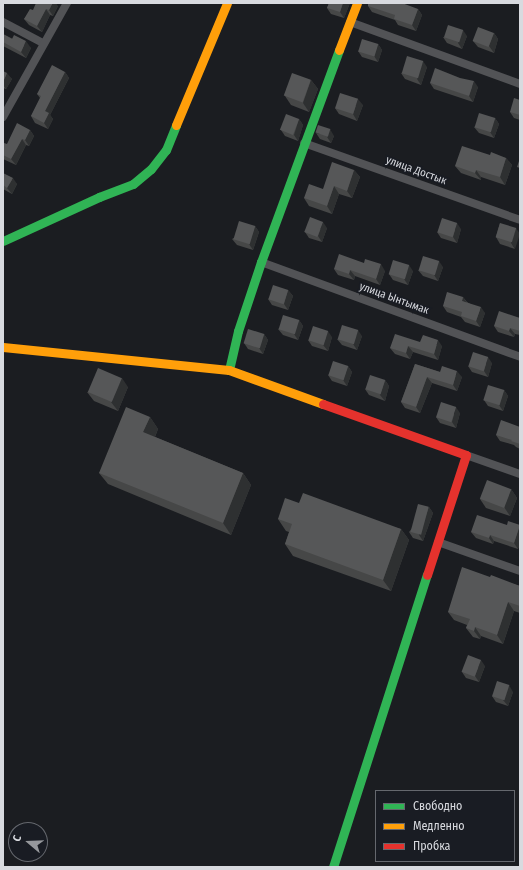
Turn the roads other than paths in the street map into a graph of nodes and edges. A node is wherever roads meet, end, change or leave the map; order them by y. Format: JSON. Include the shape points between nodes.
{"nodes":[{"id":1,"x":67,"y":3,"type":"edge"},
{"id":2,"x":227,"y":3,"type":"edge"},
{"id":3,"x":357,"y":3,"type":"edge"},
{"id":4,"x":3,"y":22,"type":"edge"},
{"id":5,"x":350,"y":22,"type":"junction"},
{"id":6,"x":43,"y":43,"type":"junction"},
{"id":7,"x":520,"y":84,"type":"edge"},
{"id":8,"x":3,"y":117,"type":"edge"},
{"id":9,"x":304,"y":143,"type":"junction"},
{"id":10,"x":520,"y":220,"type":"edge"},
{"id":11,"x":3,"y":241,"type":"edge"},
{"id":12,"x":261,"y":262,"type":"junction"},
{"id":13,"x":3,"y":347,"type":"edge"},
{"id":14,"x":520,"y":357,"type":"edge"},
{"id":15,"x":229,"y":370,"type":"junction"},
{"id":16,"x":466,"y":455,"type":"junction"},
{"id":17,"x":520,"y":474,"type":"edge"},
{"id":18,"x":438,"y":542,"type":"junction"},
{"id":19,"x":520,"y":571,"type":"edge"},
{"id":20,"x":333,"y":867,"type":"edge"}],
"edges":[{"from":1,"to":6,"type":"street"},
{"from":2,"to":11,"type":"street","via":[[166,150],[151,169],[133,184]]},
{"from":3,"to":5,"type":"street"},
{"from":4,"to":6,"type":"street"},
{"from":5,"to":7,"type":"street"},
{"from":5,"to":9,"type":"street"},
{"from":6,"to":8,"type":"street"},
{"from":9,"to":10,"type":"street","name":"улица Достык"},
{"from":9,"to":12,"type":"street"},
{"from":12,"to":14,"type":"street","name":"улица Ынтымак"},
{"from":12,"to":15,"type":"street","via":[[238,330]]},
{"from":13,"to":15,"type":"street"},
{"from":15,"to":16,"type":"street"},
{"from":16,"to":17,"type":"street"},
{"from":16,"to":18,"type":"street"},
{"from":18,"to":19,"type":"street"},
{"from":18,"to":20,"type":"street"}]}
